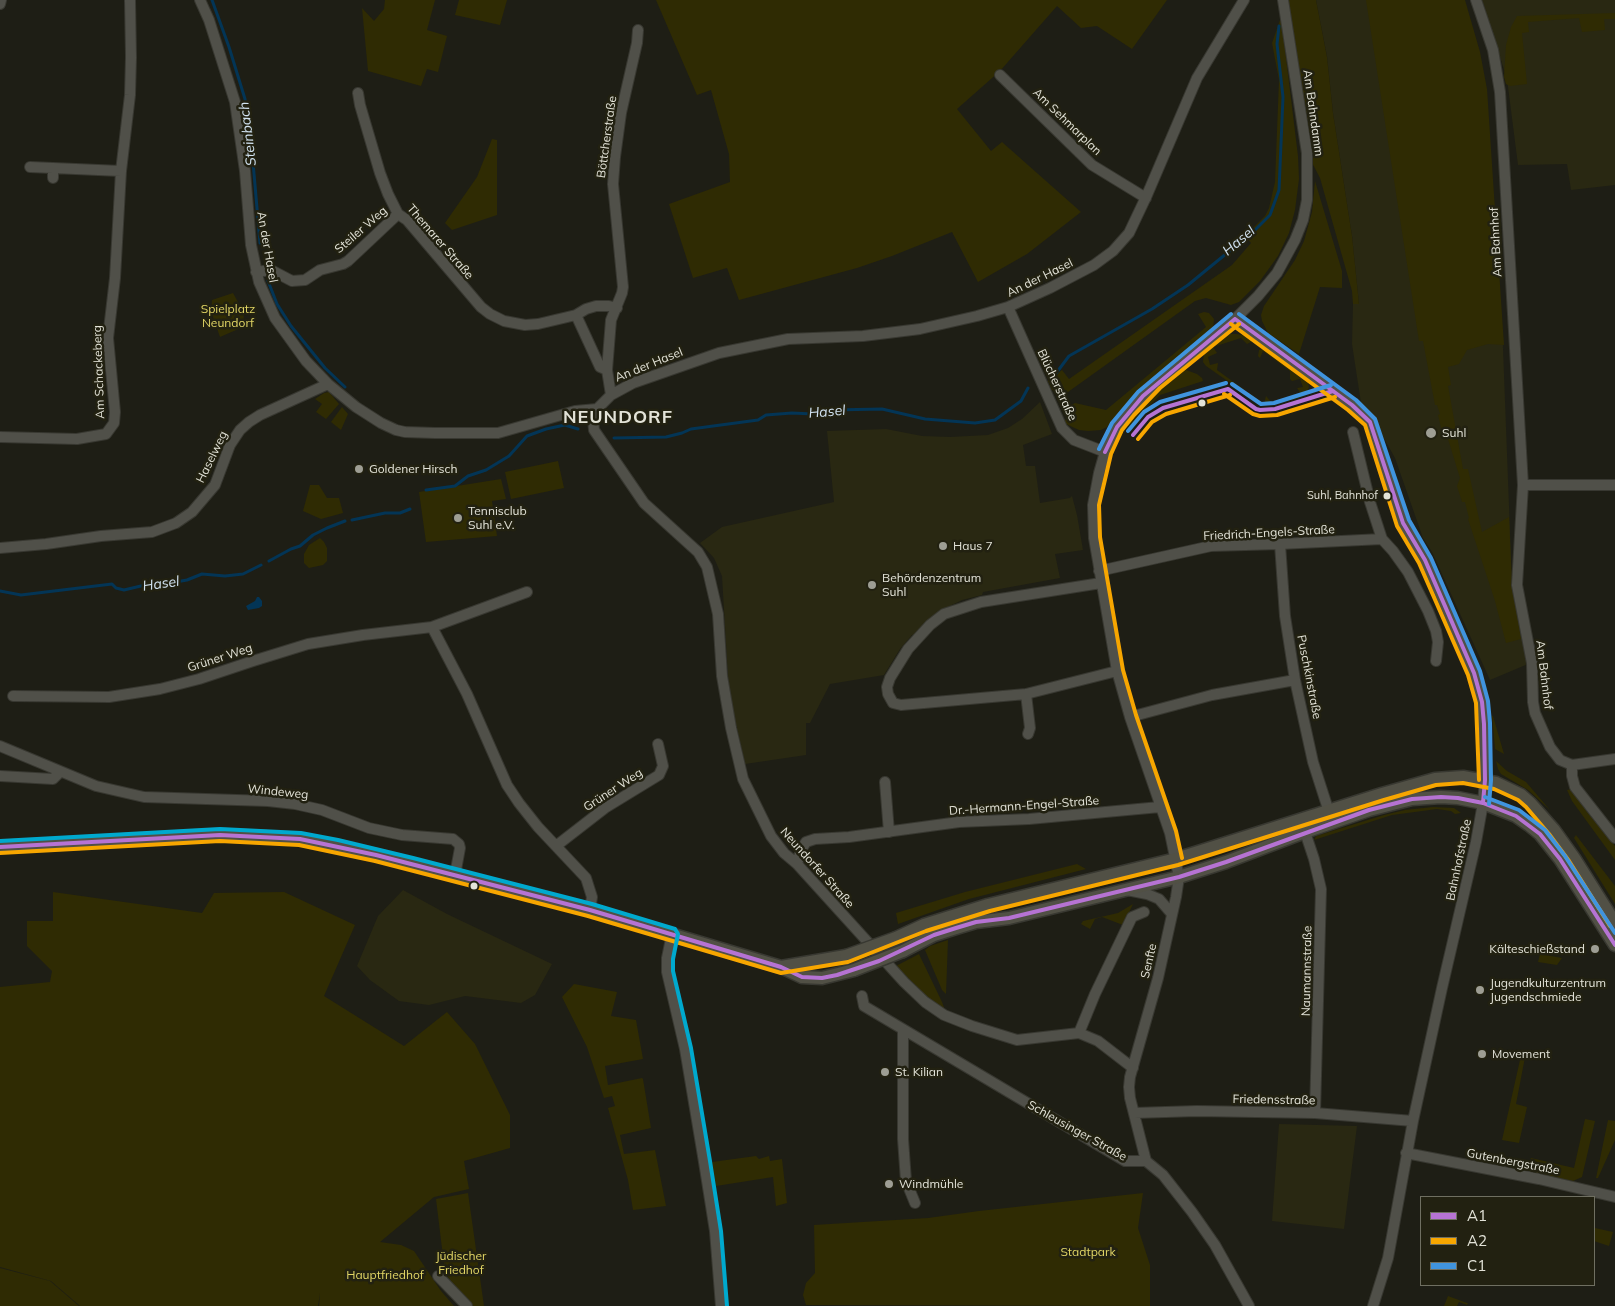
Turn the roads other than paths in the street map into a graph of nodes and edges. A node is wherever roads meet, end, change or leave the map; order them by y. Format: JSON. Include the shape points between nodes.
{"nodes":[{"id":1,"x":1,"y":0,"type":"edge"},
{"id":2,"x":130,"y":0,"type":"edge"},
{"id":3,"x":200,"y":0,"type":"edge"},
{"id":4,"x":1244,"y":0,"type":"edge"},
{"id":5,"x":1283,"y":0,"type":"edge"},
{"id":6,"x":1476,"y":0,"type":"edge"},
{"id":7,"x":0,"y":4,"type":"edge"},
{"id":8,"x":638,"y":30,"type":"dead end"},
{"id":9,"x":1000,"y":75,"type":"dead end"},
{"id":10,"x":358,"y":93,"type":"dead end"},
{"id":11,"x":30,"y":167,"type":"dead end"},
{"id":12,"x":121,"y":171,"type":"junction"},
{"id":13,"x":1146,"y":198,"type":"junction"},
{"id":14,"x":398,"y":214,"type":"junction"},
{"id":15,"x":256,"y":272,"type":"junction"},
{"id":16,"x":1008,"y":307,"type":"junction"},
{"id":17,"x":617,"y":308,"type":"junction"},
{"id":18,"x":576,"y":315,"type":"junction"},
{"id":19,"x":1235,"y":319,"type":"junction"},
{"id":20,"x":607,"y":370,"type":"junction"},
{"id":21,"x":328,"y":384,"type":"junction"},
{"id":22,"x":611,"y":395,"type":"junction"},
{"id":23,"x":597,"y":409,"type":"junction"},
{"id":24,"x":1353,"y":432,"type":"dead end"},
{"id":25,"x":0,"y":437,"type":"edge"},
{"id":26,"x":1105,"y":452,"type":"junction"},
{"id":27,"x":1523,"y":485,"type":"junction"},
{"id":28,"x":1615,"y":485,"type":"edge"},
{"id":29,"x":1382,"y":539,"type":"junction"},
{"id":30,"x":1280,"y":544,"type":"junction"},
{"id":31,"x":0,"y":548,"type":"edge"},
{"id":32,"x":1099,"y":571,"type":"junction"},
{"id":33,"x":1101,"y":583,"type":"junction"},
{"id":34,"x":527,"y":592,"type":"dead end"},
{"id":35,"x":432,"y":627,"type":"junction"},
{"id":36,"x":1436,"y":660,"type":"dead end"},
{"id":37,"x":1117,"y":671,"type":"junction"},
{"id":38,"x":1295,"y":680,"type":"junction"},
{"id":39,"x":1026,"y":694,"type":"junction"},
{"id":40,"x":13,"y":696,"type":"dead end"},
{"id":41,"x":1130,"y":717,"type":"junction"},
{"id":42,"x":1028,"y":734,"type":"dead end"},
{"id":43,"x":658,"y":744,"type":"dead end"},
{"id":44,"x":0,"y":746,"type":"edge"},
{"id":45,"x":1615,"y":759,"type":"edge"},
{"id":46,"x":1572,"y":765,"type":"junction"},
{"id":47,"x":60,"y":772,"type":"junction"},
{"id":48,"x":0,"y":776,"type":"edge"},
{"id":49,"x":1485,"y":780,"type":"junction"},
{"id":50,"x":885,"y":782,"type":"dead end"},
{"id":51,"x":1483,"y":803,"type":"junction"},
{"id":52,"x":1160,"y":807,"type":"junction"},
{"id":53,"x":1329,"y":812,"type":"junction"},
{"id":54,"x":889,"y":832,"type":"junction"},
{"id":55,"x":1304,"y":832,"type":"junction"},
{"id":56,"x":1615,"y":838,"type":"edge"},
{"id":57,"x":556,"y":846,"type":"junction"},
{"id":58,"x":0,"y":847,"type":"edge"},
{"id":59,"x":1176,"y":859,"type":"junction"},
{"id":60,"x":797,"y":864,"type":"junction"},
{"id":61,"x":455,"y":875,"type":"junction"},
{"id":62,"x":1179,"y":877,"type":"junction"},
{"id":63,"x":1127,"y":890,"type":"junction"},
{"id":64,"x":590,"y":910,"type":"junction"},
{"id":65,"x":1144,"y":912,"type":"dead end"},
{"id":66,"x":1172,"y":914,"type":"junction"},
{"id":67,"x":1615,"y":923,"type":"edge"},
{"id":68,"x":672,"y":934,"type":"junction"},
{"id":69,"x":1615,"y":945,"type":"edge"},
{"id":70,"x":781,"y":967,"type":"junction"},
{"id":71,"x":862,"y":996,"type":"dead end"},
{"id":72,"x":903,"y":1030,"type":"junction"},
{"id":73,"x":1079,"y":1033,"type":"junction"},
{"id":74,"x":1133,"y":1068,"type":"junction"},
{"id":75,"x":1134,"y":1113,"type":"junction"},
{"id":76,"x":1315,"y":1113,"type":"junction"},
{"id":77,"x":1413,"y":1121,"type":"junction"},
{"id":78,"x":1406,"y":1153,"type":"junction"},
{"id":79,"x":1146,"y":1161,"type":"junction"},
{"id":80,"x":1615,"y":1197,"type":"edge"},
{"id":81,"x":915,"y":1203,"type":"dead end"},
{"id":82,"x":438,"y":1276,"type":"dead end"},
{"id":83,"x":467,"y":1306,"type":"edge"},
{"id":84,"x":721,"y":1306,"type":"edge"},
{"id":85,"x":1249,"y":1306,"type":"edge"},
{"id":86,"x":1373,"y":1306,"type":"edge"}],
"edges":[{"from":1,"to":7,"type":"street"},
{"from":2,"to":12,"type":"street","name":"Am Schackeberg","via":[[130,95]]},
{"from":3,"to":15,"type":"street","name":"An der Hasel","via":[[235,102]]},
{"from":4,"to":13,"type":"street","name":"An der Hasel","via":[[1197,78]]},
{"from":5,"to":19,"type":"street","name":"Am Bahndamm","via":[[1307,153],[1307,200],[1303,220],[1287,257],[1258,296]]},
{"from":6,"to":27,"type":"street","name":"Am Bahnhof","via":[[1493,50],[1500,92]]},
{"from":8,"to":17,"type":"street","name":"Böttcherstraße","via":[[615,157],[613,184],[623,286]]},
{"from":9,"to":13,"type":"street","name":"Am Sehmarplan","via":[[1092,165]]},
{"from":10,"to":14,"type":"street","name":"Themarer Straße","via":[[380,173]]},
{"from":11,"to":12,"type":"street","via":[[53,173]]},
{"from":12,"to":25,"type":"street","name":"Am Schackeberg","via":[[108,338],[114,423],[106,434],[77,439]]},
{"from":13,"to":16,"type":"street","name":"An der Hasel","via":[[1129,233],[1113,252],[1059,284]]},
{"from":14,"to":15,"type":"street","name":"Steiler Weg","via":[[348,260],[320,270],[306,280],[292,281],[271,270]]},
{"from":14,"to":18,"type":"street","name":"Themarer Straße","via":[[407,220],[490,314],[504,321],[525,324]]},
{"from":15,"to":21,"type":"street","name":"An der Hasel","via":[[275,318],[306,361]]},
{"from":16,"to":22,"type":"street","name":"An der Hasel","via":[[920,329],[863,336],[788,339],[719,353],[633,383]]},
{"from":16,"to":26,"type":"street","name":"Blücherstraße","via":[[1062,428],[1074,440]]},
{"from":17,"to":18,"type":"street","via":[[596,306]]},
{"from":17,"to":20,"type":"street","name":"Böttcherstraße","via":[[612,320]]},
{"from":18,"to":20,"type":"street","name":"Böttcherstraße","via":[[600,367]]},
{"from":19,"to":26,"type":"street","name":"Am Bahndamm","via":[[1137,402],[1117,427]]},
{"from":19,"to":49,"type":"street","name":"Bahnhofstraße","via":[[1352,405],[1370,422],[1403,523],[1425,560],[1474,673],[1482,702]]},
{"from":20,"to":22,"type":"street","name":"Böttcherstraße"},
{"from":21,"to":23,"type":"street","name":"An der Hasel","via":[[365,414],[405,432],[498,433]]},
{"from":21,"to":31,"type":"street","name":"Haselweg","via":[[260,415],[240,430],[230,445],[215,485],[192,512],[176,523],[152,532]]},
{"from":22,"to":23,"type":"street","name":"An der Hasel"},
{"from":23,"to":60,"type":"street","name":"Neundorfer Straße","via":[[593,419],[594,430],[644,503],[694,548],[707,567],[718,614],[722,676],[743,779],[771,836]]},
{"from":24,"to":29,"type":"street"},
{"from":26,"to":32,"type":"street","via":[[1093,505]]},
{"from":27,"to":28,"type":"street"},
{"from":27,"to":46,"type":"street","name":"Am Bahnhof","via":[[1517,585],[1532,663],[1533,702],[1553,752],[1560,760]]},
{"from":29,"to":30,"type":"street","name":"Friedrich-Engels-Straße"},
{"from":29,"to":36,"type":"street","via":[[1408,572],[1428,611],[1438,642]]},
{"from":30,"to":32,"type":"street","name":"Friedrich-Engels-Straße","via":[[1211,546]]},
{"from":30,"to":38,"type":"street","name":"Puschkinstraße"},
{"from":32,"to":33,"type":"street"},
{"from":33,"to":37,"type":"street"},
{"from":33,"to":39,"type":"street","via":[[980,602],[944,614],[914,641],[887,687],[893,703],[901,705]]},
{"from":34,"to":35,"type":"street","name":"Grüner Weg"},
{"from":35,"to":40,"type":"street","name":"Grüner Weg","via":[[308,644],[160,689],[109,697]]},
{"from":35,"to":57,"type":"street","via":[[508,785]]},
{"from":37,"to":39,"type":"street"},
{"from":37,"to":41,"type":"street"},
{"from":38,"to":41,"type":"street","via":[[1212,695]]},
{"from":38,"to":53,"type":"street","name":"Puschkinstraße","via":[[1313,762]]},
{"from":39,"to":42,"type":"street"},
{"from":41,"to":52,"type":"street"},
{"from":43,"to":57,"type":"street","name":"Grüner Weg","via":[[662,766],[659,776],[605,808]]},
{"from":44,"to":47,"type":"street","name":"Windeweg"},
{"from":45,"to":46,"type":"street"},
{"from":46,"to":56,"type":"street","via":[[1576,787]]},
{"from":47,"to":48,"type":"street","via":[[53,778]]},
{"from":47,"to":61,"type":"street","name":"Windeweg","via":[[96,786],[144,797],[295,804],[322,810],[370,828],[402,835],[453,839],[460,848]]},
{"from":49,"to":51,"type":"street","name":"Bahnhofstraße"},
{"from":49,"to":53,"type":"main road","via":[[1463,777],[1435,779]]},
{"from":49,"to":67,"type":"main road","via":[[1521,795],[1538,811],[1574,858]]},
{"from":50,"to":54,"type":"street"},
{"from":51,"to":55,"type":"main road","via":[[1441,796],[1412,799]]},
{"from":51,"to":69,"type":"main road","via":[[1516,816],[1540,834],[1560,859]]},
{"from":51,"to":77,"type":"street","name":"Bahnhofstraße"},
{"from":52,"to":54,"type":"street","name":"Dr.-Hermann-Engel-Straße","via":[[959,822]]},
{"from":52,"to":59,"type":"street"},
{"from":53,"to":59,"type":"main road"},
{"from":54,"to":60,"type":"street","name":"Dr.-Hermann-Engel-Straße","via":[[806,842]]},
{"from":55,"to":62,"type":"main road"},
{"from":55,"to":76,"type":"street","name":"Naumannstraße","via":[[1321,889]]},
{"from":57,"to":64,"type":"street","via":[[586,878],[592,897]]},
{"from":58,"to":61,"type":"main road","via":[[220,835],[256,836],[336,846]]},
{"from":59,"to":62,"type":"street","name":"Senfte"},
{"from":59,"to":70,"type":"main road","bridge":true,"via":[[988,905],[846,956]]},
{"from":60,"to":73,"type":"street","name":"Neundorfer Straße","via":[[924,1002],[944,1015],[1017,1040]]},
{"from":61,"to":64,"type":"main road"},
{"from":62,"to":63,"type":"main road"},
{"from":62,"to":66,"type":"street","name":"Senfte"},
{"from":63,"to":66,"type":"street","via":[[1159,899]]},
{"from":63,"to":70,"type":"main road","bridge":true,"via":[[1009,918],[976,922],[934,935],[903,951],[837,975],[802,977]]},
{"from":64,"to":68,"type":"main road"},
{"from":65,"to":73,"type":"street","via":[[1132,917]]},
{"from":66,"to":74,"type":"street","name":"Senfte"},
{"from":68,"to":70,"type":"main road"},
{"from":68,"to":84,"type":"street","via":[[667,972],[685,1049],[704,1162],[715,1231]]},
{"from":71,"to":72,"type":"street","name":"Schleusinger Straße","via":[[864,1006]]},
{"from":72,"to":79,"type":"street","name":"Schleusinger Straße","via":[[1125,1161]]},
{"from":72,"to":81,"type":"street","via":[[903,1139],[906,1181]]},
{"from":73,"to":74,"type":"street","via":[[1098,1041]]},
{"from":74,"to":75,"type":"street","name":"Senfte","via":[[1129,1087]]},
{"from":75,"to":76,"type":"street","name":"Friedensstraße"},
{"from":75,"to":79,"type":"street","name":"Senfte"},
{"from":76,"to":77,"type":"street","name":"Friedensstraße"},
{"from":77,"to":78,"type":"street","name":"Bahnhofstraße"},
{"from":78,"to":80,"type":"street","name":"Gutenbergstraße"},
{"from":78,"to":86,"type":"street","name":"Bahnhofstraße","via":[[1388,1258]]},
{"from":79,"to":85,"type":"street","via":[[1192,1212],[1215,1245]]},
{"from":82,"to":83,"type":"street"}]}
